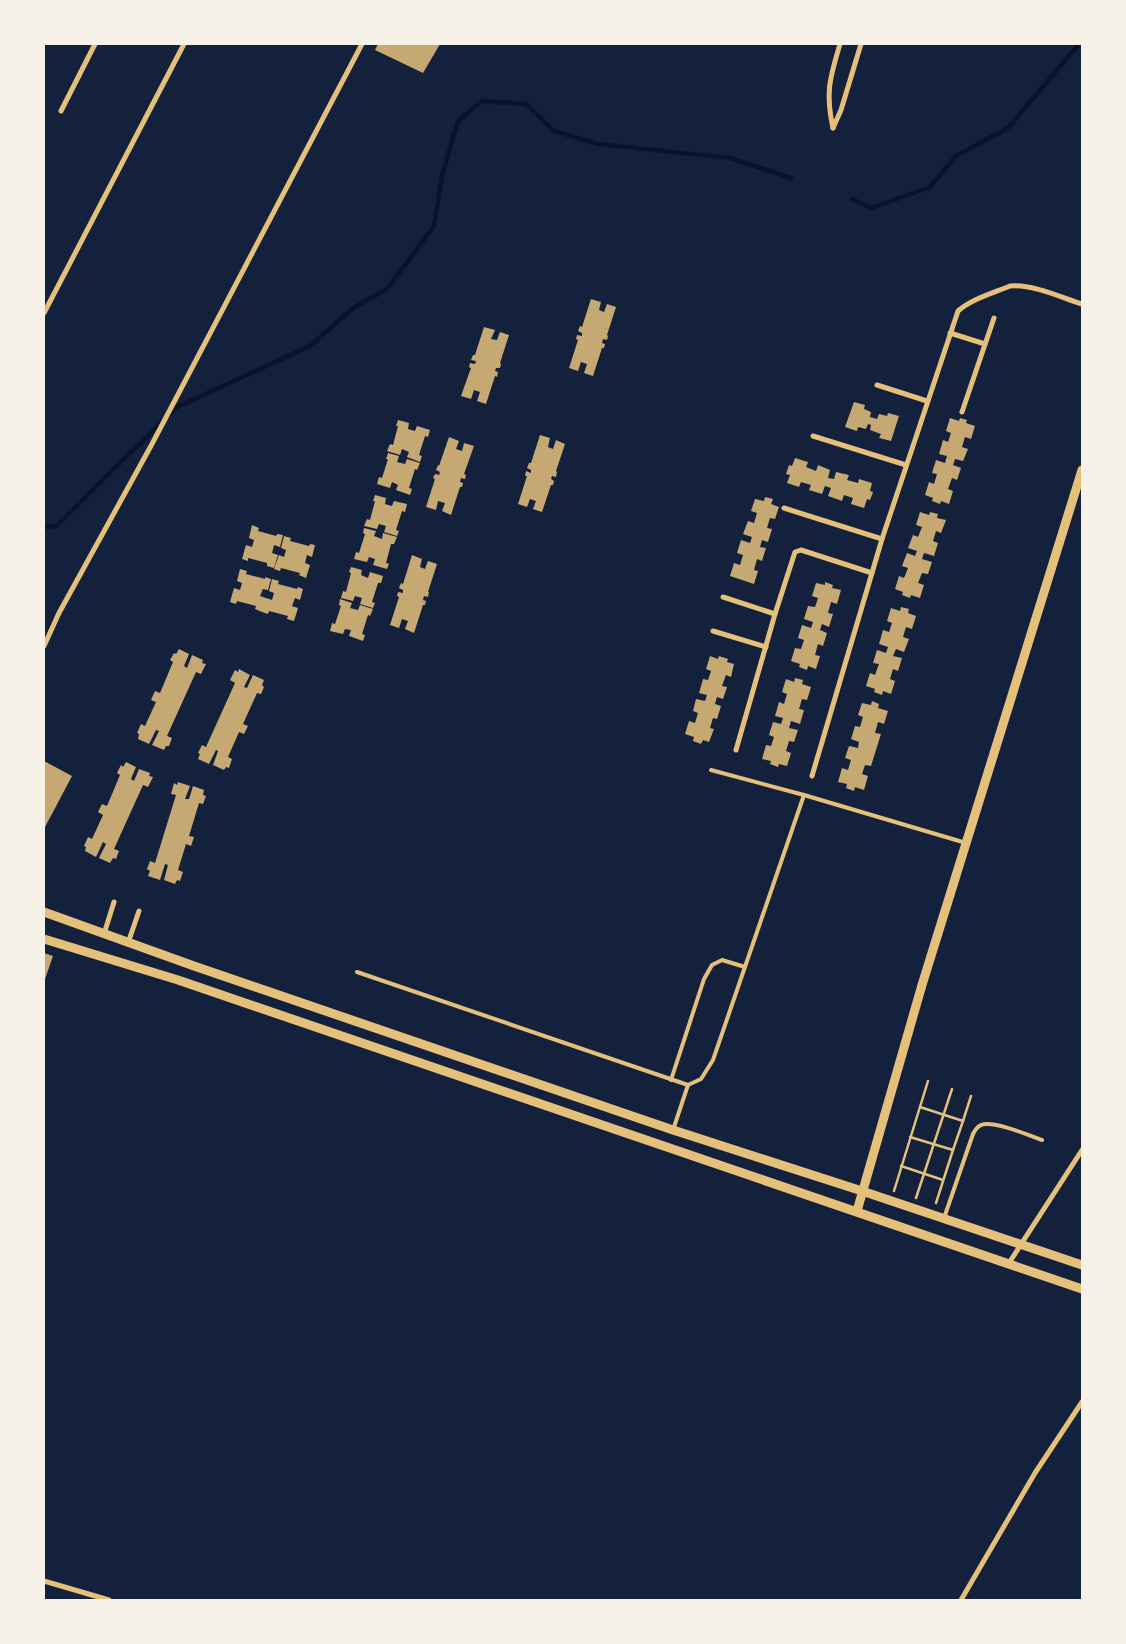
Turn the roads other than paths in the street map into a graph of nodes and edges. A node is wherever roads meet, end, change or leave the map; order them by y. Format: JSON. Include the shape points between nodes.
{"nodes":[{"id":1,"x":95,"y":44,"type":"edge"},
{"id":2,"x":184,"y":44,"type":"edge"},
{"id":3,"x":362,"y":44,"type":"edge"},
{"id":4,"x":840,"y":44,"type":"edge"},
{"id":5,"x":861,"y":44,"type":"edge"},
{"id":6,"x":61,"y":111,"type":"dead end"},
{"id":7,"x":1082,"y":304,"type":"edge"},
{"id":8,"x":44,"y":313,"type":"edge"},
{"id":9,"x":994,"y":318,"type":"dead end"},
{"id":10,"x":950,"y":333,"type":"junction"},
{"id":11,"x":985,"y":344,"type":"junction"},
{"id":12,"x":877,"y":385,"type":"dead end"},
{"id":13,"x":927,"y":401,"type":"junction"},
{"id":14,"x":962,"y":412,"type":"dead end"},
{"id":15,"x":813,"y":436,"type":"dead end"},
{"id":16,"x":906,"y":465,"type":"junction"},
{"id":17,"x":1082,"y":470,"type":"edge"},
{"id":18,"x":784,"y":508,"type":"dead end"},
{"id":19,"x":882,"y":539,"type":"junction"},
{"id":20,"x":872,"y":572,"type":"junction"},
{"id":21,"x":723,"y":597,"type":"dead end"},
{"id":22,"x":775,"y":614,"type":"junction"},
{"id":23,"x":713,"y":631,"type":"dead end"},
{"id":24,"x":44,"y":646,"type":"edge"},
{"id":25,"x":766,"y":647,"type":"junction"},
{"id":26,"x":736,"y":750,"type":"dead end"},
{"id":27,"x":711,"y":770,"type":"dead end"},
{"id":28,"x":812,"y":776,"type":"dead end"},
{"id":29,"x":804,"y":795,"type":"junction"},
{"id":30,"x":966,"y":843,"type":"junction"},
{"id":31,"x":114,"y":902,"type":"dead end"},
{"id":32,"x":139,"y":911,"type":"dead end"},
{"id":33,"x":44,"y":912,"type":"edge"},
{"id":34,"x":104,"y":934,"type":"junction"},
{"id":35,"x":44,"y":939,"type":"edge"},
{"id":36,"x":128,"y":943,"type":"junction"},
{"id":37,"x":745,"y":967,"type":"junction"},
{"id":38,"x":357,"y":972,"type":"dead end"},
{"id":39,"x":671,"y":1080,"type":"junction"},
{"id":40,"x":688,"y":1085,"type":"junction"},
{"id":41,"x":673,"y":1130,"type":"junction"},
{"id":42,"x":1042,"y":1140,"type":"dead end"},
{"id":43,"x":1082,"y":1150,"type":"edge"},
{"id":44,"x":862,"y":1191,"type":"junction"},
{"id":45,"x":857,"y":1211,"type":"junction"},
{"id":46,"x":944,"y":1218,"type":"junction"},
{"id":47,"x":1022,"y":1244,"type":"junction"},
{"id":48,"x":1009,"y":1263,"type":"junction"},
{"id":49,"x":1082,"y":1265,"type":"edge"},
{"id":50,"x":1082,"y":1289,"type":"edge"},
{"id":51,"x":1082,"y":1402,"type":"edge"},
{"id":52,"x":44,"y":1581,"type":"edge"},
{"id":53,"x":109,"y":1600,"type":"edge"},
{"id":54,"x":961,"y":1600,"type":"edge"}],
"edges":[{"from":1,"to":6,"type":"street"},
{"from":2,"to":8,"type":"street"},
{"from":3,"to":24,"type":"street"},
{"from":4,"to":5,"type":"street","via":[[828,90],[832,128],[841,110]]},
{"from":7,"to":10,"type":"street","via":[[1029,287],[1010,286],[964,306],[958,311]]},
{"from":9,"to":11,"type":"street"},
{"from":10,"to":11,"type":"street"},
{"from":10,"to":13,"type":"street"},
{"from":11,"to":14,"type":"street"},
{"from":12,"to":13,"type":"street"},
{"from":13,"to":16,"type":"street"},
{"from":15,"to":16,"type":"street"},
{"from":16,"to":19,"type":"street"},
{"from":17,"to":30,"type":"street"},
{"from":18,"to":19,"type":"street"},
{"from":19,"to":20,"type":"street"},
{"from":20,"to":22,"type":"street","via":[[797,551]]},
{"from":20,"to":28,"type":"street"},
{"from":21,"to":22,"type":"street"},
{"from":22,"to":25,"type":"street"},
{"from":23,"to":25,"type":"street"},
{"from":25,"to":26,"type":"street"},
{"from":27,"to":29,"type":"lane"},
{"from":29,"to":30,"type":"lane"},
{"from":29,"to":37,"type":"lane"},
{"from":30,"to":44,"type":"street"},
{"from":31,"to":34,"type":"street"},
{"from":32,"to":36,"type":"street"},
{"from":33,"to":34,"type":"street"},
{"from":34,"to":36,"type":"street"},
{"from":35,"to":45,"type":"street","via":[[178,980]]},
{"from":36,"to":41,"type":"street"},
{"from":37,"to":39,"type":"lane","via":[[722,960],[712,965],[704,978]]},
{"from":37,"to":40,"type":"lane","via":[[708,1070],[701,1079]]},
{"from":38,"to":39,"type":"lane"},
{"from":39,"to":40,"type":"lane"},
{"from":40,"to":41,"type":"lane"},
{"from":41,"to":44,"type":"street"},
{"from":42,"to":46,"type":"lane","via":[[998,1126],[982,1125],[977,1128],[972,1134]]},
{"from":43,"to":47,"type":"street"},
{"from":44,"to":45,"type":"street"},
{"from":44,"to":46,"type":"street"},
{"from":45,"to":48,"type":"street"},
{"from":46,"to":47,"type":"street"},
{"from":47,"to":48,"type":"street"},
{"from":47,"to":49,"type":"street"},
{"from":48,"to":50,"type":"street"},
{"from":51,"to":54,"type":"street"},
{"from":52,"to":53,"type":"street"}]}
